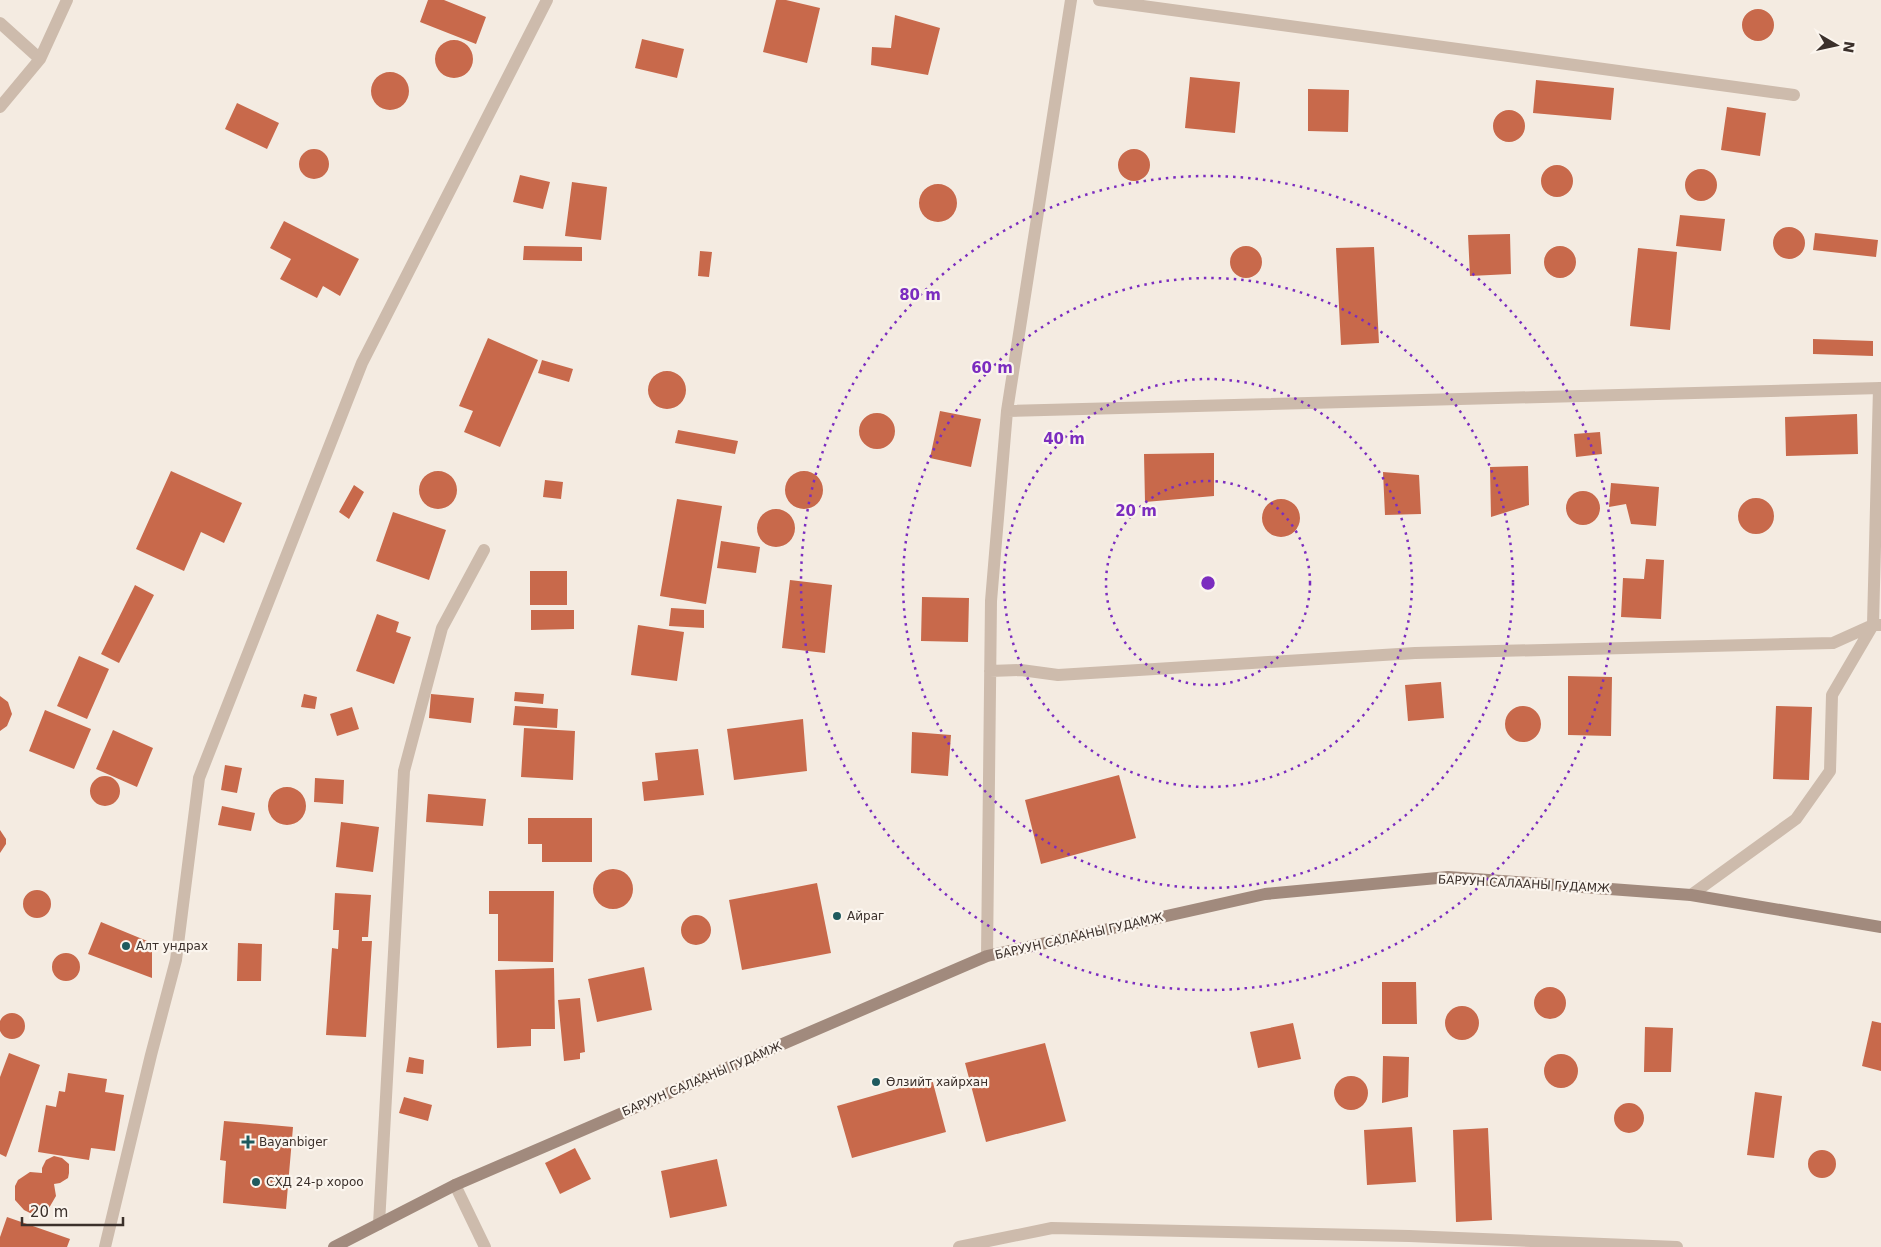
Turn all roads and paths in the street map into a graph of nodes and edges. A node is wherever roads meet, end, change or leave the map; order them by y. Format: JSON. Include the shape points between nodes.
{"nodes":[{"id":1,"x":67,"y":0,"type":"edge"},
{"id":2,"x":548,"y":0,"type":"edge"},
{"id":3,"x":1071,"y":0,"type":"edge"},
{"id":4,"x":1099,"y":0,"type":"edge"},
{"id":5,"x":0,"y":23,"type":"edge"},
{"id":6,"x":40,"y":59,"type":"junction"},
{"id":7,"x":1794,"y":95,"type":"dead end"},
{"id":8,"x":0,"y":107,"type":"edge"},
{"id":9,"x":1880,"y":388,"type":"edge"},
{"id":10,"x":1007,"y":411,"type":"junction"},
{"id":11,"x":484,"y":550,"type":"dead end"},
{"id":12,"x":1877,"y":625,"type":"edge"},
{"id":13,"x":990,"y":670,"type":"junction"},
{"id":14,"x":1691,"y":895,"type":"junction"},
{"id":15,"x":1881,"y":927,"type":"edge"},
{"id":16,"x":987,"y":956,"type":"junction"},
{"id":17,"x":455,"y":1184,"type":"junction"},
{"id":18,"x":379,"y":1224,"type":"junction"},
{"id":19,"x":105,"y":1247,"type":"edge"},
{"id":20,"x":334,"y":1247,"type":"edge"},
{"id":21,"x":485,"y":1247,"type":"edge"},
{"id":22,"x":959,"y":1247,"type":"edge"},
{"id":23,"x":1677,"y":1247,"type":"edge"}],
"edges":[{"from":1,"to":6,"type":"street"},
{"from":2,"to":19,"type":"street","via":[[362,363],[199,778],[176,960]]},
{"from":3,"to":10,"type":"street"},
{"from":4,"to":7,"type":"street"},
{"from":5,"to":6,"type":"street"},
{"from":6,"to":8,"type":"street"},
{"from":9,"to":10,"type":"street"},
{"from":9,"to":12,"type":"street"},
{"from":10,"to":13,"type":"street","via":[[991,601]]},
{"from":11,"to":18,"type":"street","via":[[442,628],[404,771]]},
{"from":12,"to":13,"type":"street","via":[[1834,643],[1415,653],[1058,675]]},
{"from":12,"to":14,"type":"street","via":[[1832,695],[1830,771],[1796,819]]},
{"from":13,"to":16,"type":"street"},
{"from":14,"to":15,"type":"main road","name":"БАРУУН САЛААНЫ ГУДАМЖ"},
{"from":14,"to":16,"type":"main road","name":"БАРУУН САЛААНЫ ГУДАМЖ","via":[[1448,877],[1265,894]]},
{"from":16,"to":17,"type":"main road","name":"БАРУУН САЛААНЫ ГУДАМЖ"},
{"from":17,"to":18,"type":"main road","name":"БАРУУН САЛААНЫ ГУДАМЖ"},
{"from":17,"to":21,"type":"street"},
{"from":18,"to":20,"type":"main road","name":"БАРУУН САЛААНЫ ГУДАМЖ"},
{"from":22,"to":23,"type":"street","via":[[1052,1228],[1409,1236]]}]}
